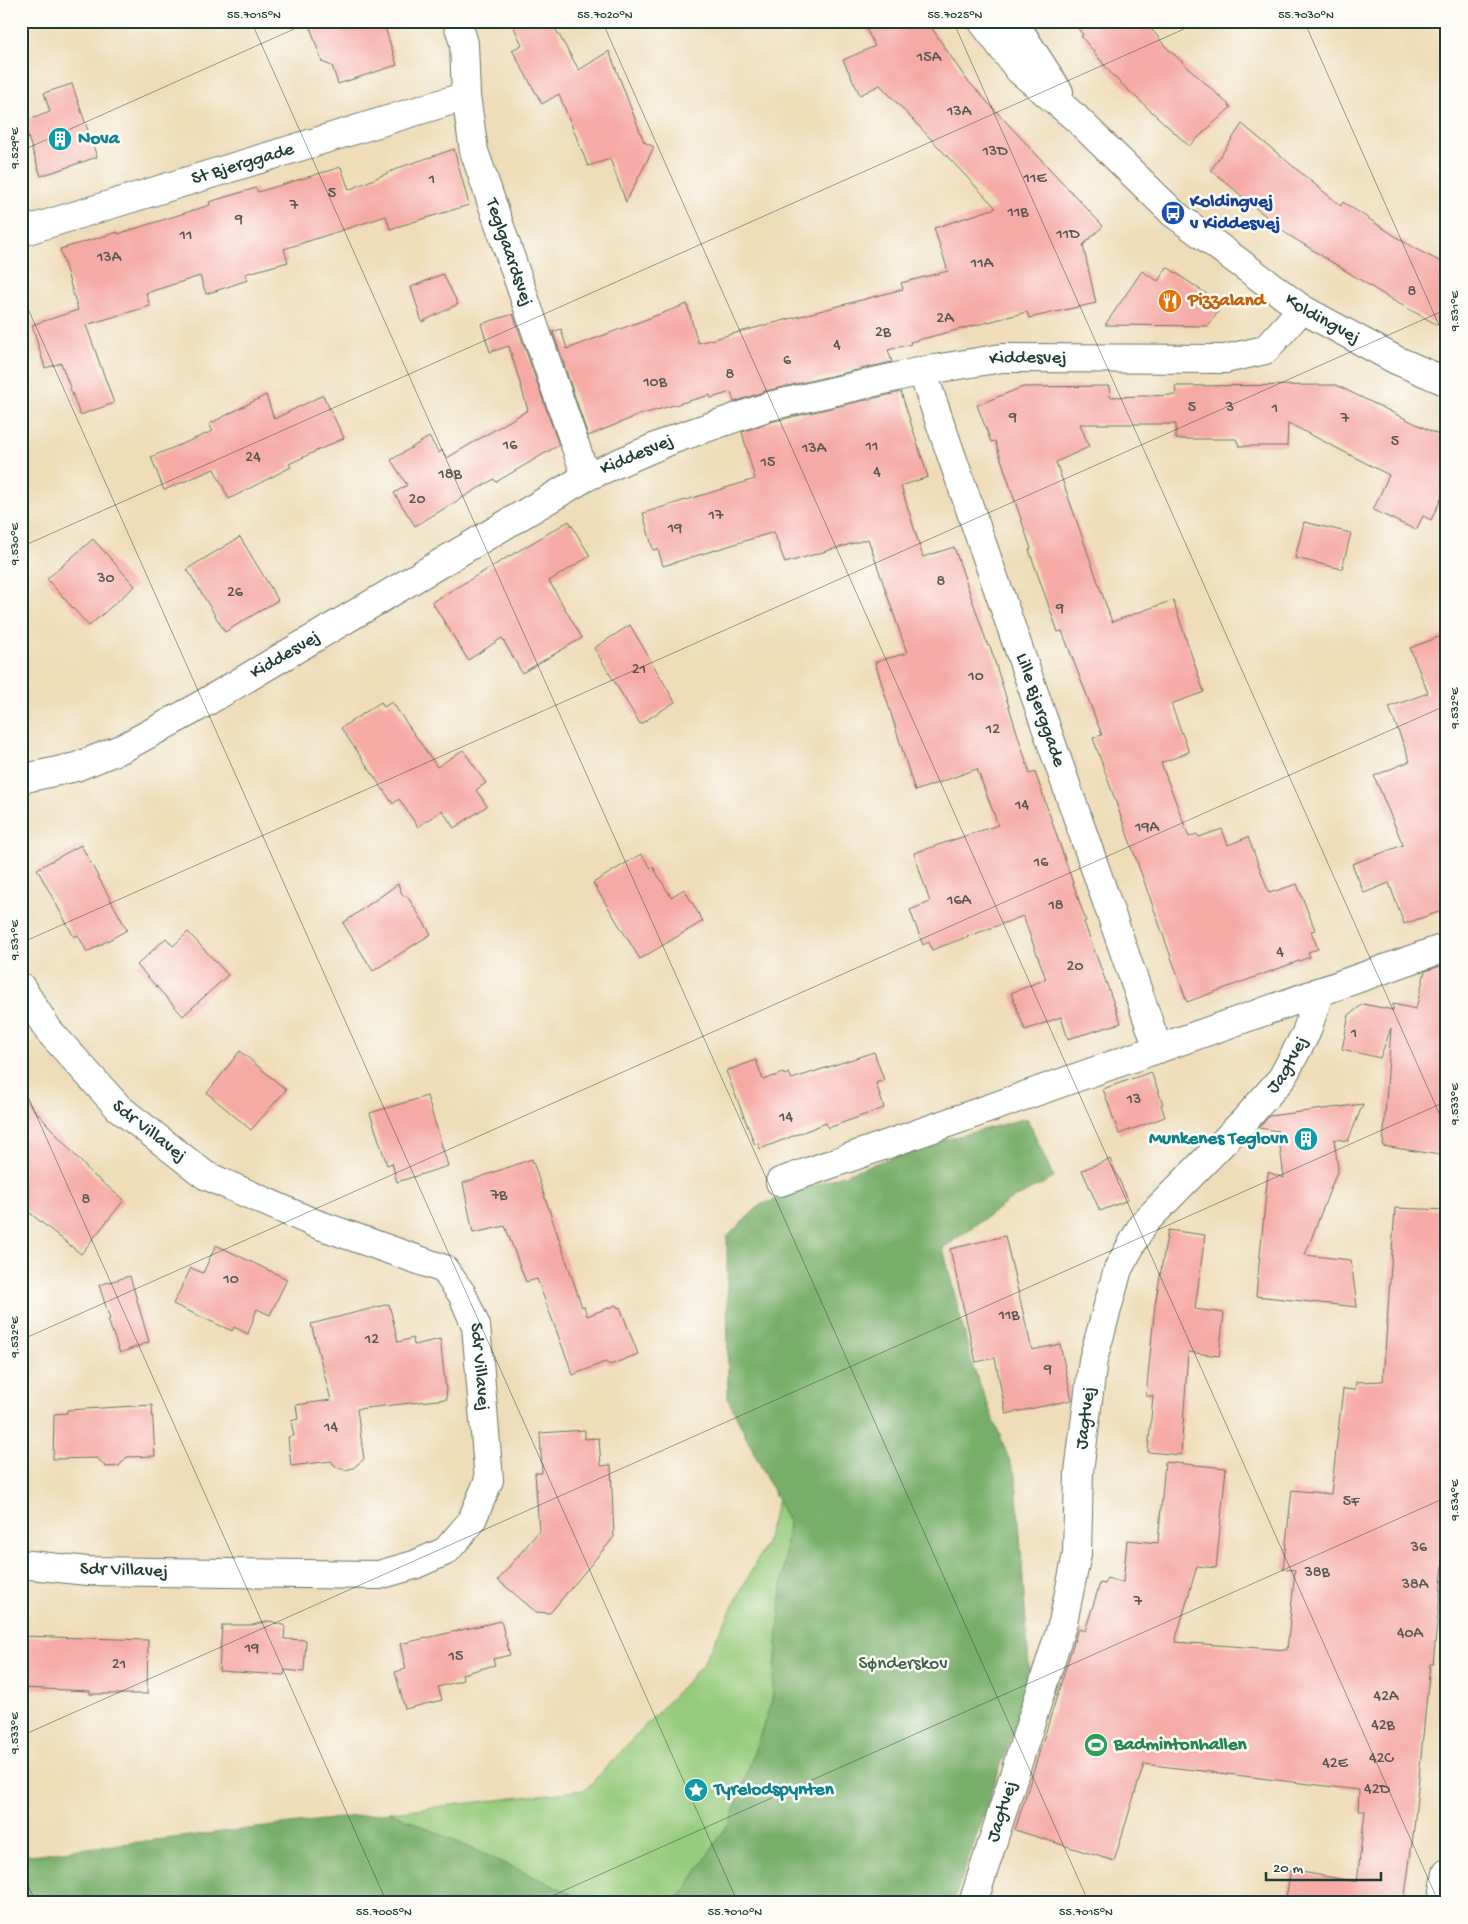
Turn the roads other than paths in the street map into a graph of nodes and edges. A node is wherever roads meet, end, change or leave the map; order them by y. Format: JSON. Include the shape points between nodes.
{"nodes":[{"id":1,"x":457,"y":21,"type":"edge"},
{"id":2,"x":982,"y":21,"type":"edge"},
{"id":3,"x":1012,"y":21,"type":"edge"},
{"id":4,"x":466,"y":96,"type":"junction"},
{"id":5,"x":1076,"y":118,"type":"junction"},
{"id":6,"x":21,"y":232,"type":"edge"},
{"id":7,"x":1302,"y":309,"type":"junction"},
{"id":8,"x":922,"y":371,"type":"junction"},
{"id":9,"x":1447,"y":382,"type":"edge"},
{"id":10,"x":586,"y":477,"type":"junction"},
{"id":11,"x":21,"y":779,"type":"edge"},
{"id":12,"x":1447,"y":947,"type":"edge"},
{"id":13,"x":21,"y":987,"type":"edge"},
{"id":14,"x":1320,"y":991,"type":"junction"},
{"id":15,"x":1158,"y":1049,"type":"junction"},
{"id":16,"x":780,"y":1182,"type":"dead end"},
{"id":17,"x":21,"y":1564,"type":"edge"},
{"id":18,"x":1447,"y":1873,"type":"edge"},
{"id":19,"x":973,"y":1903,"type":"edge"},
{"id":20,"x":1442,"y":1903,"type":"edge"}],
"edges":[{"from":1,"to":4,"type":"street","name":"Teglgaardsvej","via":[[464,43]]},
{"from":2,"to":5,"type":"street","name":"Koldingvej","via":[[1019,70]]},
{"from":3,"to":5,"type":"street","name":"Koldingvej"},
{"from":4,"to":6,"type":"street","name":"St Bjerggade"},
{"from":4,"to":10,"type":"street","name":"Teglgaardsvej","via":[[474,151]]},
{"from":5,"to":7,"type":"street","name":"Koldingvej","via":[[1173,213]]},
{"from":7,"to":8,"type":"street","name":"Kiddesvej","via":[[1265,350],[1225,359],[1002,358]]},
{"from":7,"to":9,"type":"street","name":"Koldingvej","via":[[1396,360]]},
{"from":8,"to":10,"type":"street","name":"Kiddesvej","via":[[770,406],[674,439]]},
{"from":8,"to":15,"type":"street","name":"Lille Bjerggade"},
{"from":10,"to":11,"type":"street","name":"Kiddesvej","via":[[123,748],[76,767]]},
{"from":12,"to":14,"type":"street"},
{"from":13,"to":17,"type":"street","name":"Sdr Villavej","via":[[50,1031],[119,1108],[204,1175],[314,1223],[444,1269],[462,1294],[476,1326],[489,1480],[471,1522],[446,1551],[414,1566],[379,1575],[87,1571]]},
{"from":14,"to":15,"type":"street"},
{"from":14,"to":19,"type":"street","name":"Jagtvej","via":[[1306,1033],[1282,1078],[1246,1120],[1143,1224],[1118,1268],[1093,1360],[1079,1472],[1077,1554],[1063,1622]]},
{"from":15,"to":16,"type":"street"},
{"from":18,"to":20,"type":"street"}]}
